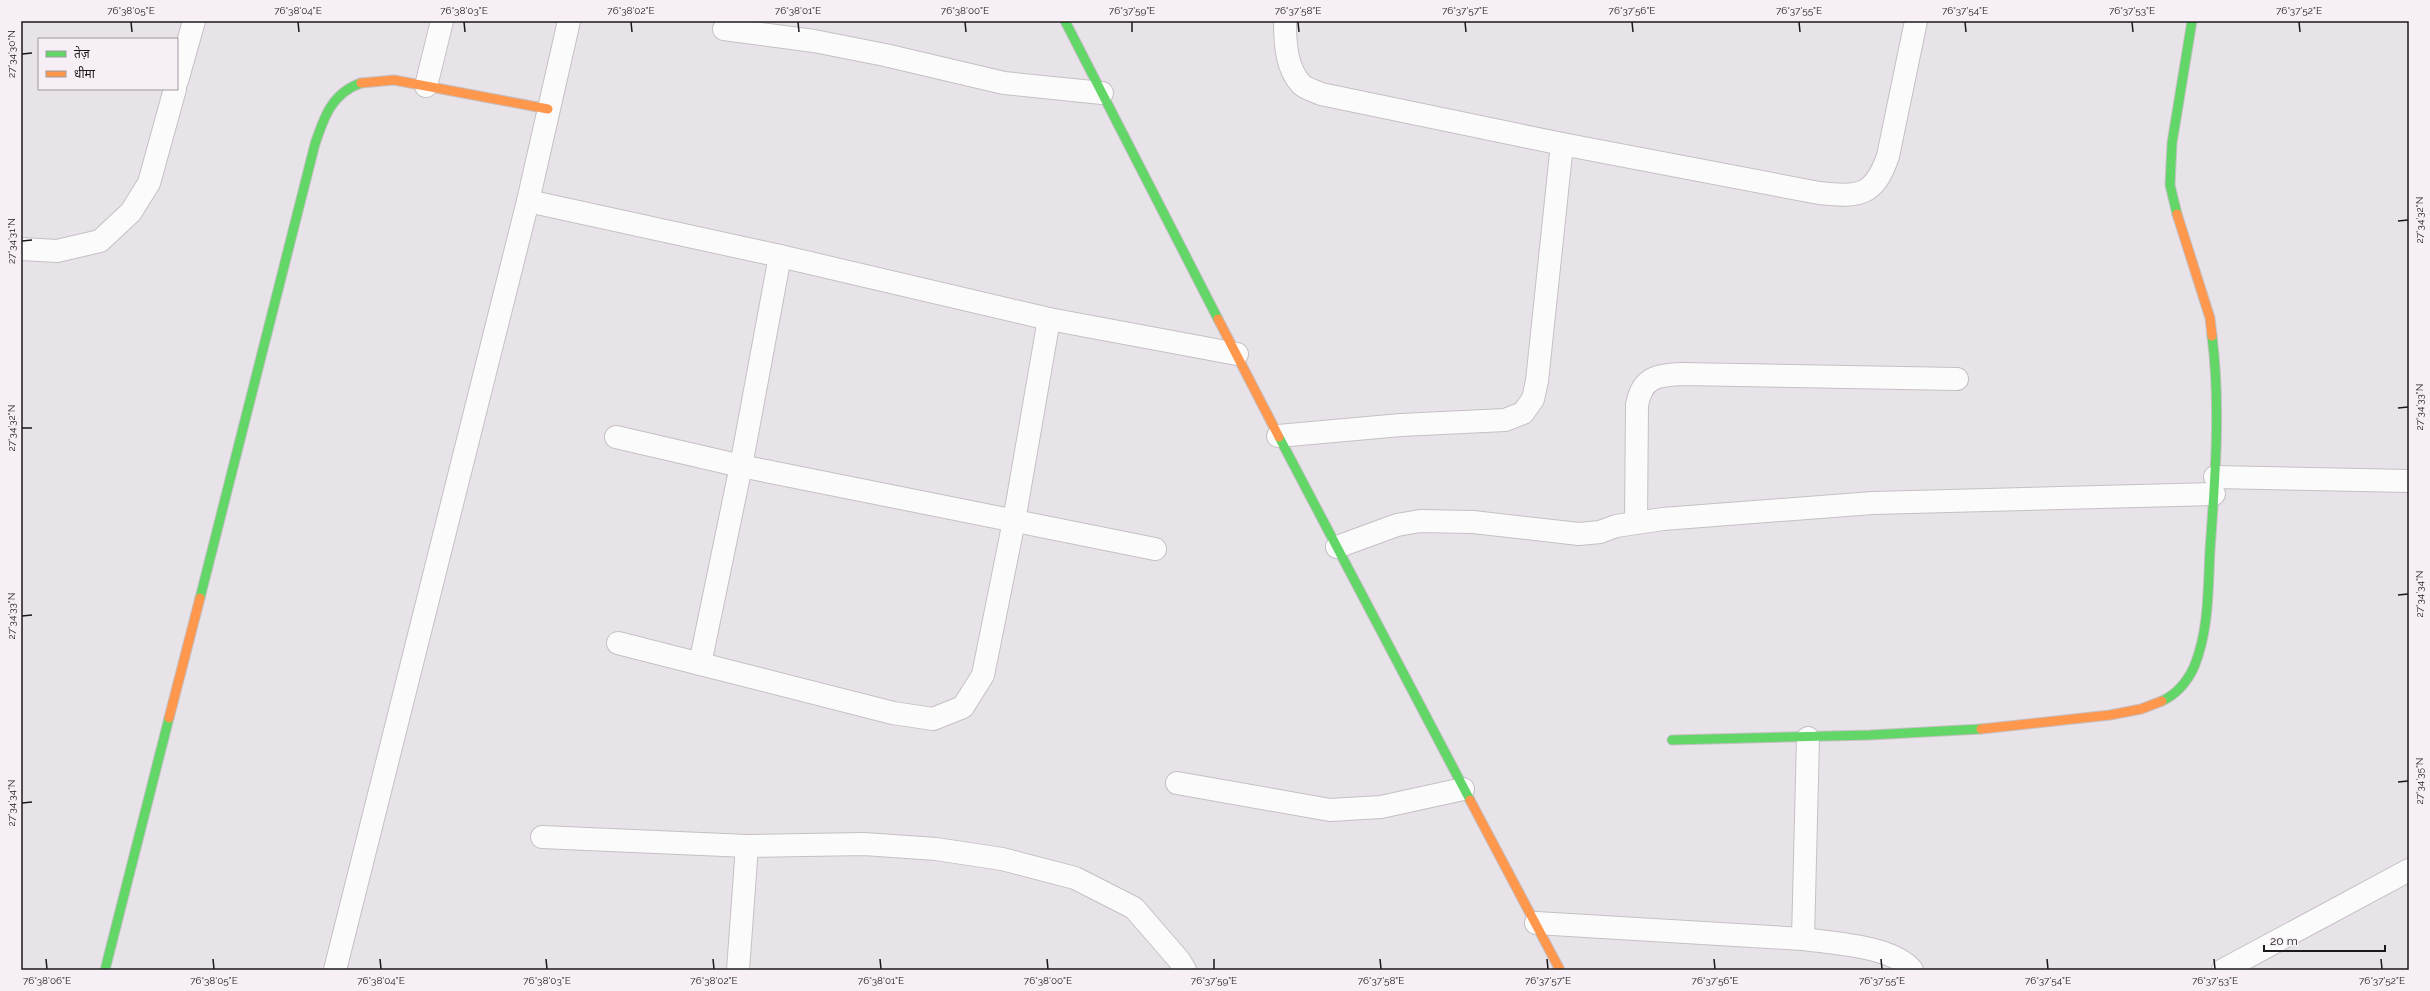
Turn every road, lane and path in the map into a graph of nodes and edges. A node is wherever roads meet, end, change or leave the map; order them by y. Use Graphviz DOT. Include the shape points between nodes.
graph roads {
  1 [pos="194,21"];
  2 [pos="442,21"];
  3 [pos="569,21"];
  4 [pos="1064,21"];
  5 [pos="1285,21"];
  6 [pos="1916,21"];
  7 [pos="2192,21"];
  8 [pos="724,29"];
  9 [pos="178,77"];
  10 [pos="426,86"];
  11 [pos="175,90"];
  12 [pos="1102,93"];
  13 [pos="548,108"];
  14 [pos="1562,144"];
  15 [pos="528,201"];
  16 [pos="21,249"];
  17 [pos="780,256"];
  18 [pos="1049,319"];
  19 [pos="1237,354"];
  20 [pos="1957,379"];
  21 [pos="1278,436"];
  22 [pos="616,438"];
  23 [pos="741,466"];
  24 [pos="2409,481"];
  25 [pos="2215,486"];
  26 [pos="1014,521"];
  27 [pos="1636,523"];
  28 [pos="1337,547"];
  29 [pos="1155,549"];
  30 [pos="618,643"];
  31 [pos="700,664"];
  32 [pos="1808,738"];
  33 [pos="1672,740"];
  34 [pos="1178,783"];
  35 [pos="1463,789"];
  36 [pos="542,837"];
  37 [pos="747,846"];
  38 [pos="2409,870"];
  39 [pos="1536,923"];
  40 [pos="1803,939"];
  41 [pos="105,970"];
  42 [pos="336,970"];
  43 [pos="738,970"];
  44 [pos="1185,970"];
  45 [pos="1560,970"];
  46 [pos="1912,970"];
  47 [pos="2223,970"];
  1 -- 9 [label="street"];
  2 -- 10 [label="street"];
  3 -- 13 [label="street"];
  4 -- 12 [label="street"];
  5 -- 14 [label="street" via="1287,55 1291,70 1302,85 1321,94"];
  6 -- 14 [label="street" via="1888,156 1882,176 1866,192 1843,195 1819,193"];
  7 -- 25 [label="street" via="2172,143 2170,185 2180,229 2210,318 2216,366"];
  8 -- 12 [label="street" via="814,42 1004,84"];
  10 -- 13 [label="street"];
  10 -- 41 [label="street" via="379,79 352,84 336,97 325,114 313,152"];
  11 -- 16 [label="street" via="149,183 132,212 100,241 57,251"];
  12 -- 19 [label="street"];
  13 -- 15 [label="street"];
  14 -- 21 [label="street" via="1537,381 1533,399 1523,413 1505,420 1401,425"];
  15 -- 17 [label="street"];
  15 -- 42 [label="street"];
  17 -- 18 [label="street"];
  17 -- 23 [label="street"];
  18 -- 19 [label="street"];
  18 -- 26 [label="street"];
  19 -- 21 [label="street"];
  20 -- 27 [label="street" via="1662,375 1647,382 1639,392"];
  21 -- 28 [label="street"];
  22 -- 23 [label="street"];
  23 -- 26 [label="street"];
  23 -- 31 [label="street"];
  24 -- 25 [label="street"];
  25 -- 27 [label="street" via="1873,503"];
  25 -- 32 [label="street" via="2206,616 2201,646 2191,672 2178,692 2148,708 2115,714 1959,730"];
  26 -- 29 [label="street"];
  26 -- 31 [label="street" via="983,675 963,707 933,719 893,713"];
  27 -- 28 [label="street" via="1600,532 1579,534 1473,522 1420,521 1398,525"];
  28 -- 35 [label="street"];
  30 -- 31 [label="street"];
  32 -- 33 [label="street"];
  32 -- 40 [label="street"];
  34 -- 35 [label="street" via="1330,810 1381,807"];
  35 -- 39 [label="street"];
  36 -- 37 [label="street"];
  37 -- 43 [label="street"];
  37 -- 44 [label="street" via="864,844 936,849 1002,859 1075,878 1134,908"];
  38 -- 47 [label="street"];
  39 -- 40 [label="street"];
  39 -- 45 [label="street"];
  40 -- 46 [label="street" via="1883,952"];
}
